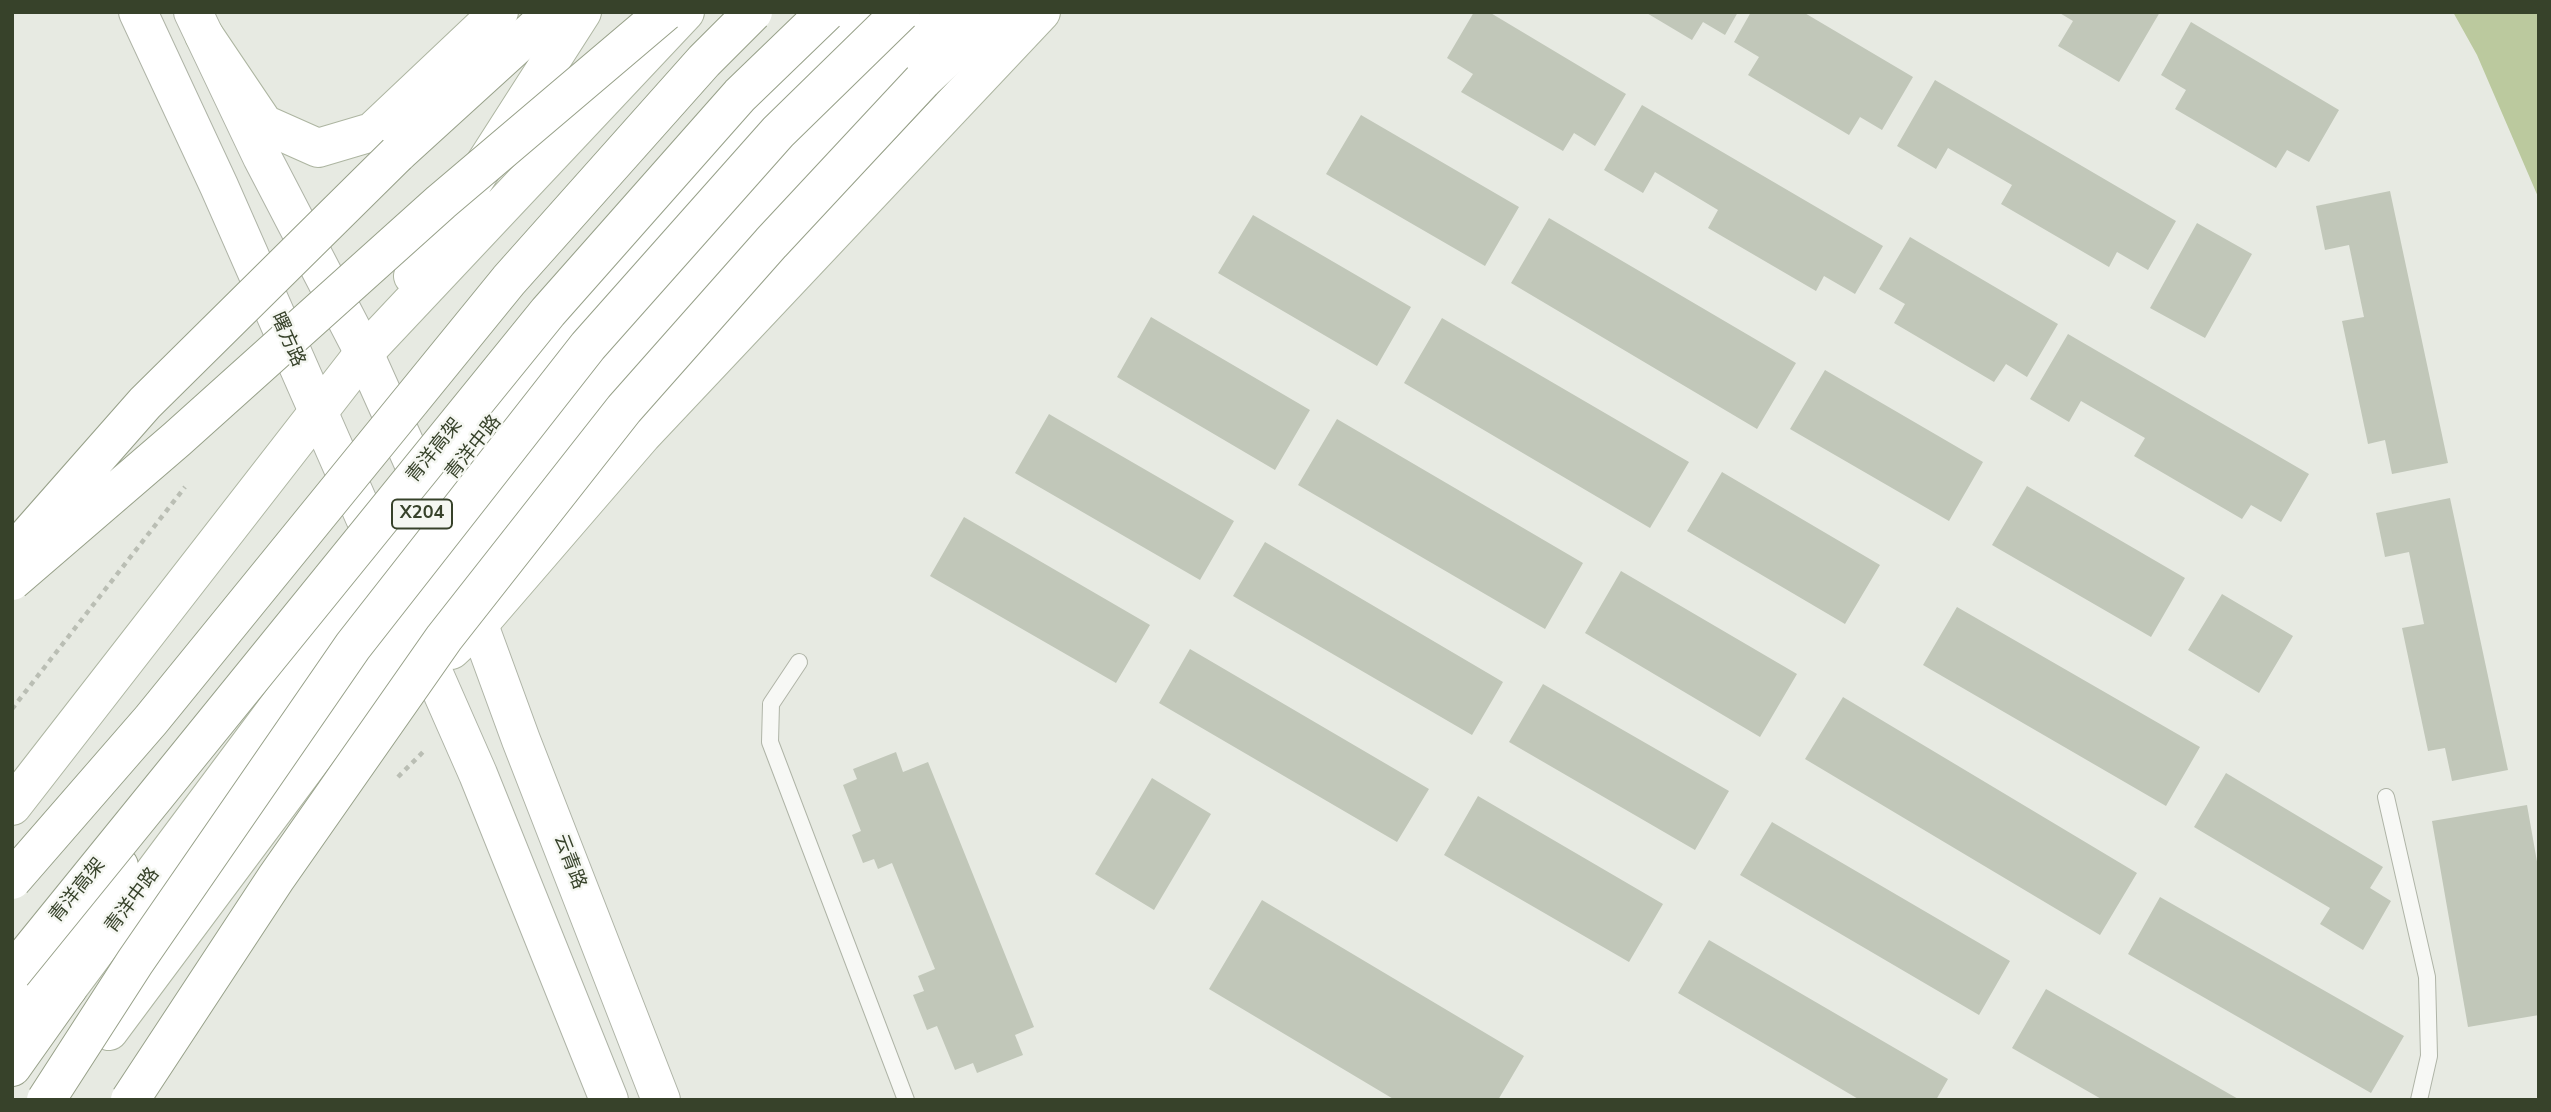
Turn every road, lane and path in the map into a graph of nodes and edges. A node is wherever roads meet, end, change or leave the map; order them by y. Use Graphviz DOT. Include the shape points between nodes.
graph roads {
  1 [pos="138,12"];
  2 [pos="499,12"];
  3 [pos="553,12"];
  4 [pos="582,12"];
  5 [pos="665,12"];
  6 [pos="685,12"];
  7 [pos="752,12"];
  8 [pos="825,12"];
  9 [pos="868,12"];
  10 [pos="901,12"];
  11 [pos="949,12"];
  12 [pos="995,12"];
  13 [pos="1041,12"];
  14 [pos="198,23"];
  15 [pos="363,353"];
  16 [pos="318,412"];
  17 [pos="191,480"];
  18 [pos="431,502"];
  19 [pos="12,554"];
  20 [pos="385,563"];
  21 [pos="457,564"];
  22 [pos="12,581"];
  23 [pos="412,624"];
  24 [pos="479,624"];
  25 [pos="799,662"];
  26 [pos="432,669"];
  27 [pos="236,697"];
  28 [pos="12,709"];
  29 [pos="2386,797"];
  30 [pos="12,806"];
  31 [pos="203,806"];
  32 [pos="251,841"];
  33 [pos="12,880"];
  34 [pos="12,973"];
  35 [pos="68,988"];
  36 [pos="12,1019"];
  37 [pos="12,1047"];
  38 [pos="85,1063"];
  39 [pos="12,1068"];
  40 [pos="46,1100"];
  41 [pos="58,1100"];
  42 [pos="130,1100"];
  43 [pos="609,1100"];
  44 [pos="661,1100"];
  45 [pos="906,1100"];
  46 [pos="2419,1100"];
  1 -- 16 [label="main road, 曙方路"];
  2 -- 14 [label="main road" via="372,132 318,148 264,124"];
  3 -- 19 [label="main road, bridge" via="397,154 145,403"];
  4 -- 15 [label="main road"];
  5 -- 22 [label="main road, bridge" via="441,202"];
  6 -- 15 [label="main road"];
  7 -- 33 [label="main road, bridge" via="509,279 151,720"];
  8 -- 27 [label="main road, 青洋高架, bridge" via="740,95 548,312"];
  9 -- 18 [label="main road, 青洋中路 / X204" via="658,220"];
  10 -- 40 [label="main road, bridge" via="778,132 588,346 428,549 353,646 135,962"];
  11 -- 21 [label="main road" via="787,170 589,396"];
  12 -- 42 [label="main road, bridge" via="922,81 624,409 444,638 276,878"];
  13 -- 24 [label="main road" via="642,435"];
  14 -- 15 [label="main road"];
  15 -- 16 [label="main road"];
  15 -- 18 [label="main road"];
  16 -- 20 [label="main road, 曙方路"];
  16 -- 30 [label="main road"];
  17 -- 28 [label="path"];
  18 -- 20 [label="main road, 青洋中路 / X204"];
  18 -- 21 [label="main road"];
  20 -- 23 [label="main road, 曙方路"];
  20 -- 31 [label="main road, 青洋中路 / X204"];
  21 -- 23 [label="main road"];
  21 -- 24 [label="main road"];
  23 -- 26 [label="main road, 曙方路"];
  23 -- 32 [label="main road"];
  24 -- 26 [label="main road"];
  24 -- 44 [label="main road, 云青路"];
  25 -- 45 [label="lane" via="771,704 770,742"];
  26 -- 32 [label="main road"];
  26 -- 43 [label="main road"];
  27 -- 34 [label="main road, 青洋高架, bridge"];
  27 -- 36 [label="main road, bridge"];
  29 -- 46 [label="lane" via="2427,977 2429,1056"];
  31 -- 35 [label="main road, 青洋中路 / X204"];
  31 -- 38 [label="main road"];
  32 -- 38 [label="main road"];
  35 -- 37 [label="main road, 青洋中路 / X204"];
  35 -- 39 [label="main road"];
  38 -- 41 [label="main road"];
}
